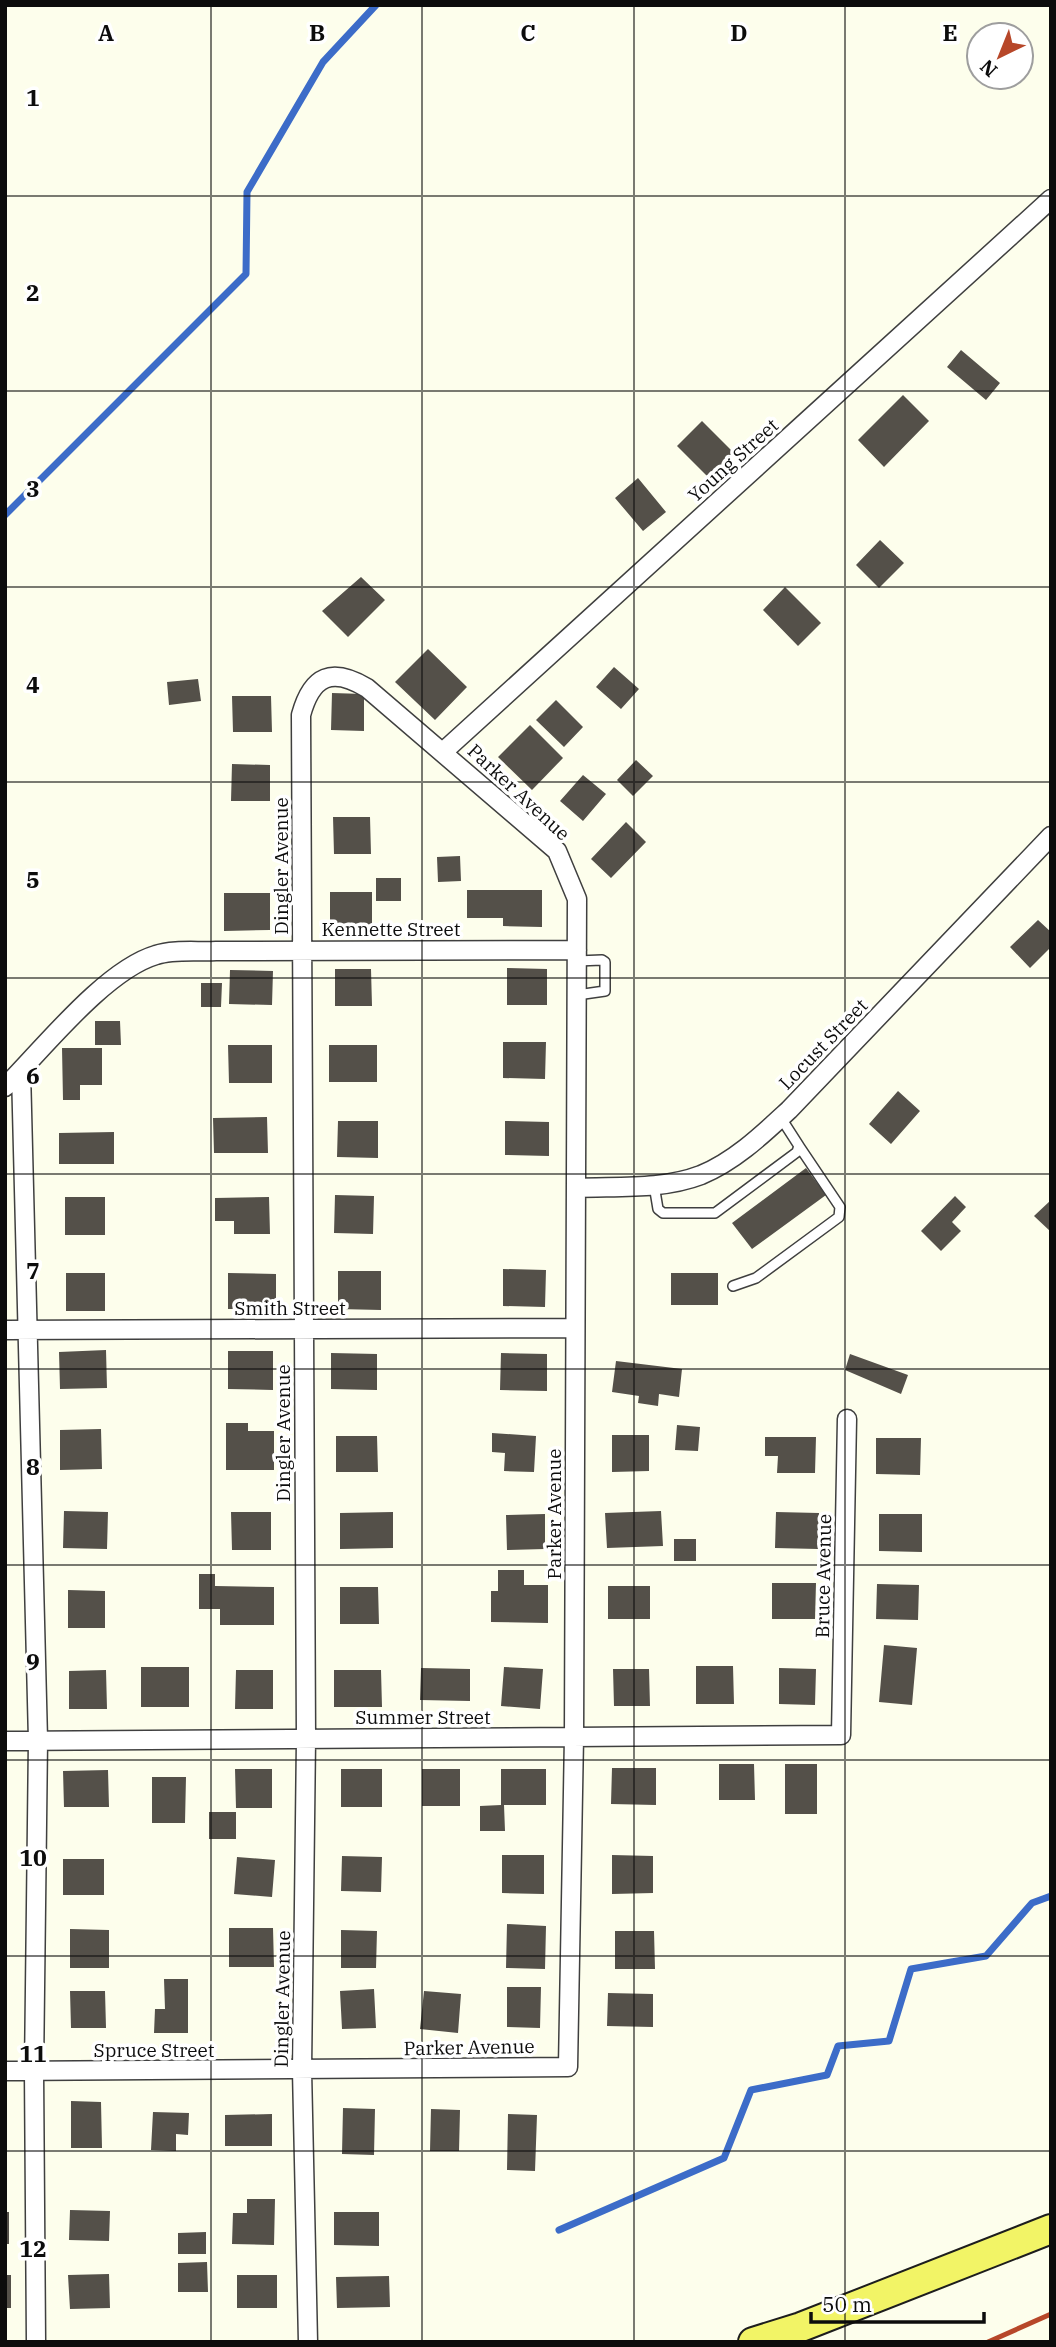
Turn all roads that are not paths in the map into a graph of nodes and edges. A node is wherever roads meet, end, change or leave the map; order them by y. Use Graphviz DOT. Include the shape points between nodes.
graph roads {
  1 [pos="1051,199"];
  2 [pos="444,751"];
  3 [pos="1051,836"];
  4 [pos="302,951"];
  5 [pos="577,956"];
  6 [pos="577,995"];
  7 [pos="21,1071"];
  8 [pos="5,1087"];
  9 [pos="781,1118"];
  10 [pos="799,1146"];
  11 [pos="654,1185"];
  12 [pos="576,1188"];
  13 [pos="733,1286"];
  14 [pos="575,1328"];
  15 [pos="304,1329"];
  16 [pos="29,1330"];
  17 [pos="5,1331"];
  18 [pos="847,1419"];
  19 [pos="841,1735"];
  20 [pos="574,1737"];
  21 [pos="306,1739"];
  22 [pos="5,1741"];
  23 [pos="38,1741"];
  24 [pos="302,2070"];
  25 [pos="5,2071"];
  26 [pos="34,2071"];
  27 [pos="1051,2229"];
  28 [pos="36,2342"];
  29 [pos="308,2342"];
  30 [pos="753,2342"];
  1 -- 2 [label="street, Young Street"];
  2 -- 4 [label="street, Dingler Avenue" via="348,676 325,678 307,692 301,715"];
  2 -- 5 [label="street, Parker Avenue" via="557,851 577,899"];
  3 -- 9 [label="street, Locust Street"];
  4 -- 5 [label="street, Kennette Street"];
  4 -- 7 [label="street, Kennette Street" via="156,954 113,979"];
  4 -- 15 [label="street, Dingler Avenue"];
  5 -- 6 [label="street, Parker Avenue"];
  5 -- 6 [label="lane" via="605,962 605,991"];
  6 -- 12 [label="street, Parker Avenue"];
  7 -- 8 [label="street, Kennette Street"];
  7 -- 16 [label="street"];
  9 -- 10 [label="lane"];
  9 -- 11 [label="street, Locust Street" via="747,1148 702,1174"];
  10 -- 11 [label="lane" via="715,1213 663,1213 658,1209"];
  10 -- 13 [label="lane" via="840,1207 839,1217 756,1278"];
  11 -- 12 [label="street, Locust Street"];
  12 -- 14 [label="street, Parker Avenue"];
  14 -- 15 [label="street, Smith Street"];
  14 -- 20 [label="street, Parker Avenue"];
  15 -- 16 [label="street, Smith Street"];
  15 -- 21 [label="street, Dingler Avenue"];
  16 -- 17 [label="street, Smith Street"];
  16 -- 23 [label="street"];
  18 -- 19 [label="street, Bruce Avenue"];
  19 -- 20 [label="street, Summer Street"];
  20 -- 21 [label="street, Summer Street"];
  20 -- 24 [label="street, Parker Avenue" via="568,2067"];
  21 -- 23 [label="street, Summer Street"];
  21 -- 24 [label="street, Dingler Avenue"];
  22 -- 23 [label="street, Summer Street"];
  23 -- 26 [label="street"];
  24 -- 26 [label="street, Spruce Street"];
  24 -- 29 [label="street, Dingler Avenue"];
  25 -- 26 [label="street, Spruce Street"];
  26 -- 28 [label="street"];
  27 -- 30 [label="main road"];
}
